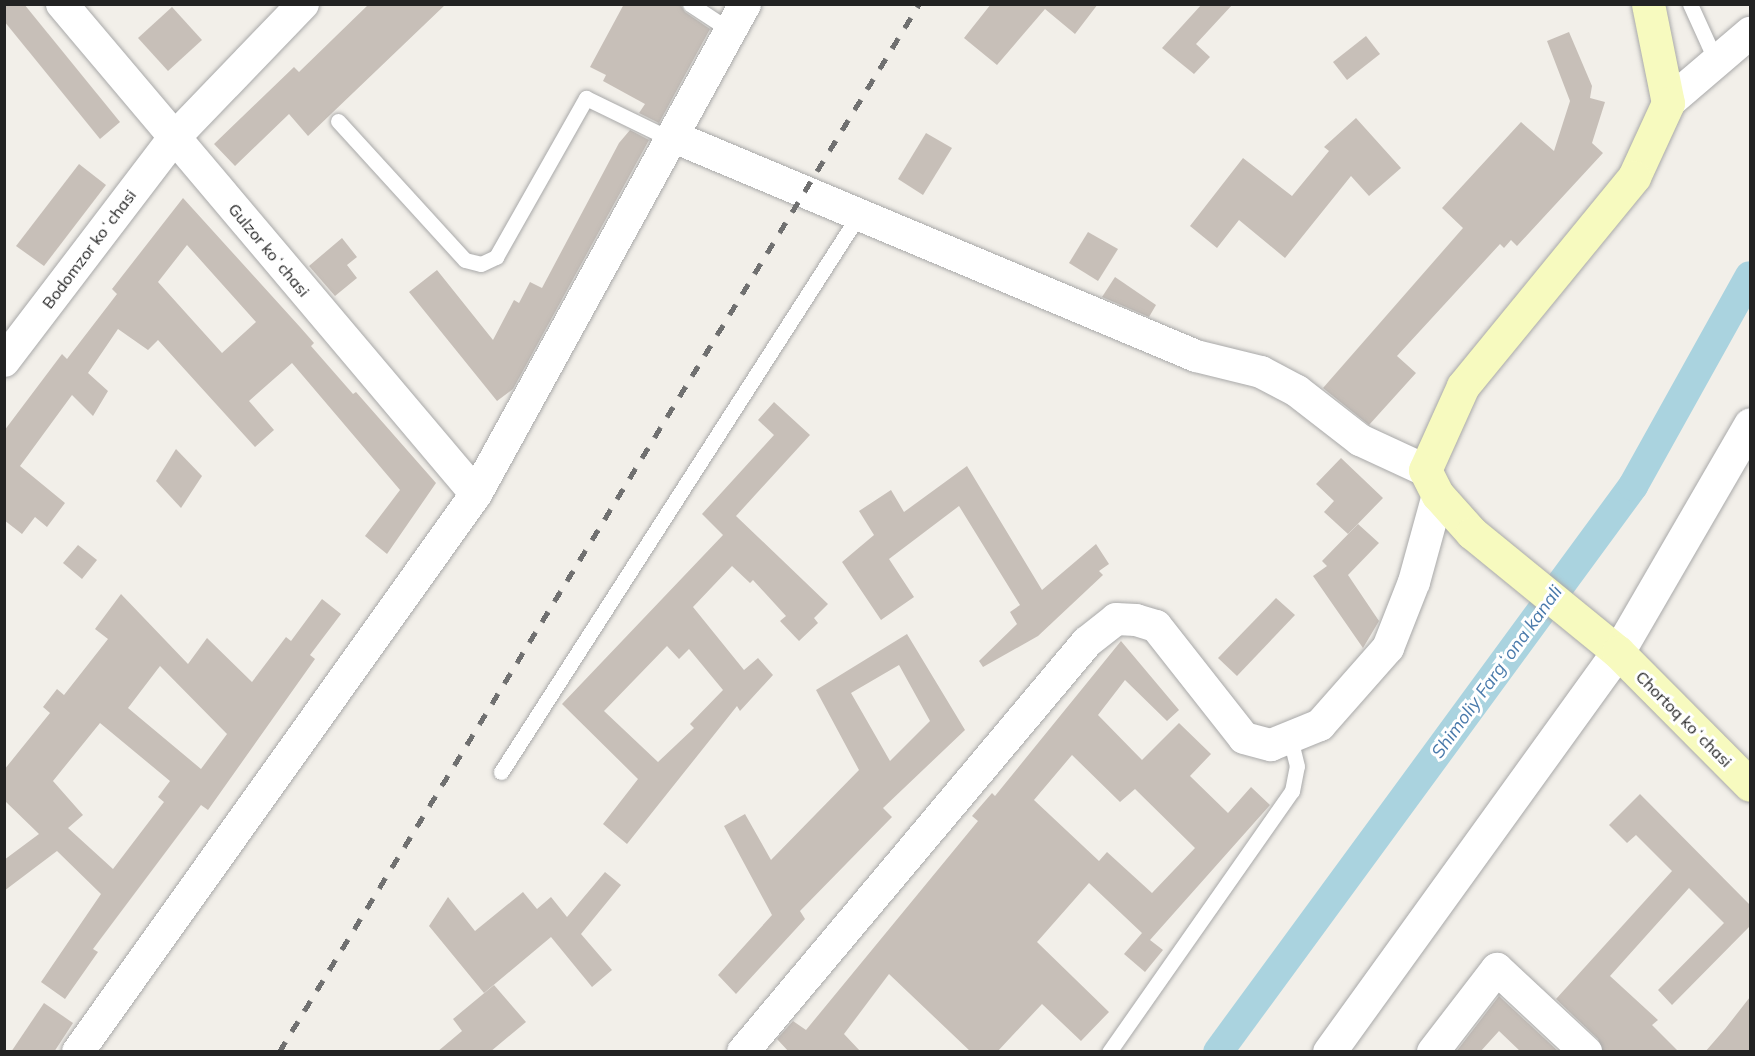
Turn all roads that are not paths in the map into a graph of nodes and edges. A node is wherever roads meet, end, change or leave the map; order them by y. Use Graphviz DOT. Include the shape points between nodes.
graph roads {
  1 [pos="62,4"];
  2 [pos="303,4"];
  3 [pos="690,4"];
  4 [pos="1648,4"];
  5 [pos="1690,4"];
  6 [pos="738,18"];
  7 [pos="1750,33"];
  8 [pos="1715,59"];
  9 [pos="1668,103"];
  10 [pos="338,121"];
  11 [pos="174,138"];
  12 [pos="673,139"];
  13 [pos="860,213"];
  14 [pos="4,361"];
  15 [pos="1750,424"];
  16 [pos="1431,482"];
  17 [pos="476,495"];
  18 [pos="1618,652"];
  19 [pos="1290,738"];
  20 [pos="501,772"];
  21 [pos="1750,785"];
  22 [pos="78,1052"];
  23 [pos="743,1052"];
  24 [pos="1109,1052"];
  25 [pos="1329,1052"];
  26 [pos="1433,1052"];
  27 [pos="1586,1052"];
  1 -- 11 [label="street, Gulzor koʻchasi"];
  2 -- 11 [label="street, Bodomzor koʻchasi"];
  3 -- 6 [label="lane"];
  4 -- 9 [label="main road"];
  5 -- 8 [label="lane"];
  6 -- 12 [label="street"];
  7 -- 8 [label="street"];
  8 -- 9 [label="street"];
  9 -- 16 [label="main road" via="1634,177 1463,386"];
  10 -- 12 [label="lane" via="465,260 481,264 496,257 586,98"];
  11 -- 14 [label="street, Bodomzor koʻchasi"];
  11 -- 17 [label="street, Gulzor koʻchasi"];
  12 -- 13 [label="street"];
  12 -- 17 [label="street"];
  13 -- 16 [label="street" via="1196,356 1261,372 1297,391 1360,440"];
  13 -- 20 [label="lane"];
  15 -- 18 [label="street"];
  16 -- 18 [label="main road, Chortoq koʻchasi" via="1472,533"];
  16 -- 19 [label="street" via="1414,582 1388,648 1320,725"];
  17 -- 22 [label="street"];
  18 -- 21 [label="main road, Chortoq koʻchasi"];
  18 -- 25 [label="street"];
  19 -- 23 [label="street" via="1271,745 1244,738 1156,626 1116,619 1087,642"];
  19 -- 24 [label="lane" via="1297,766 1292,791"];
  26 -- 27 [label="street" via="1497,969"];
}
